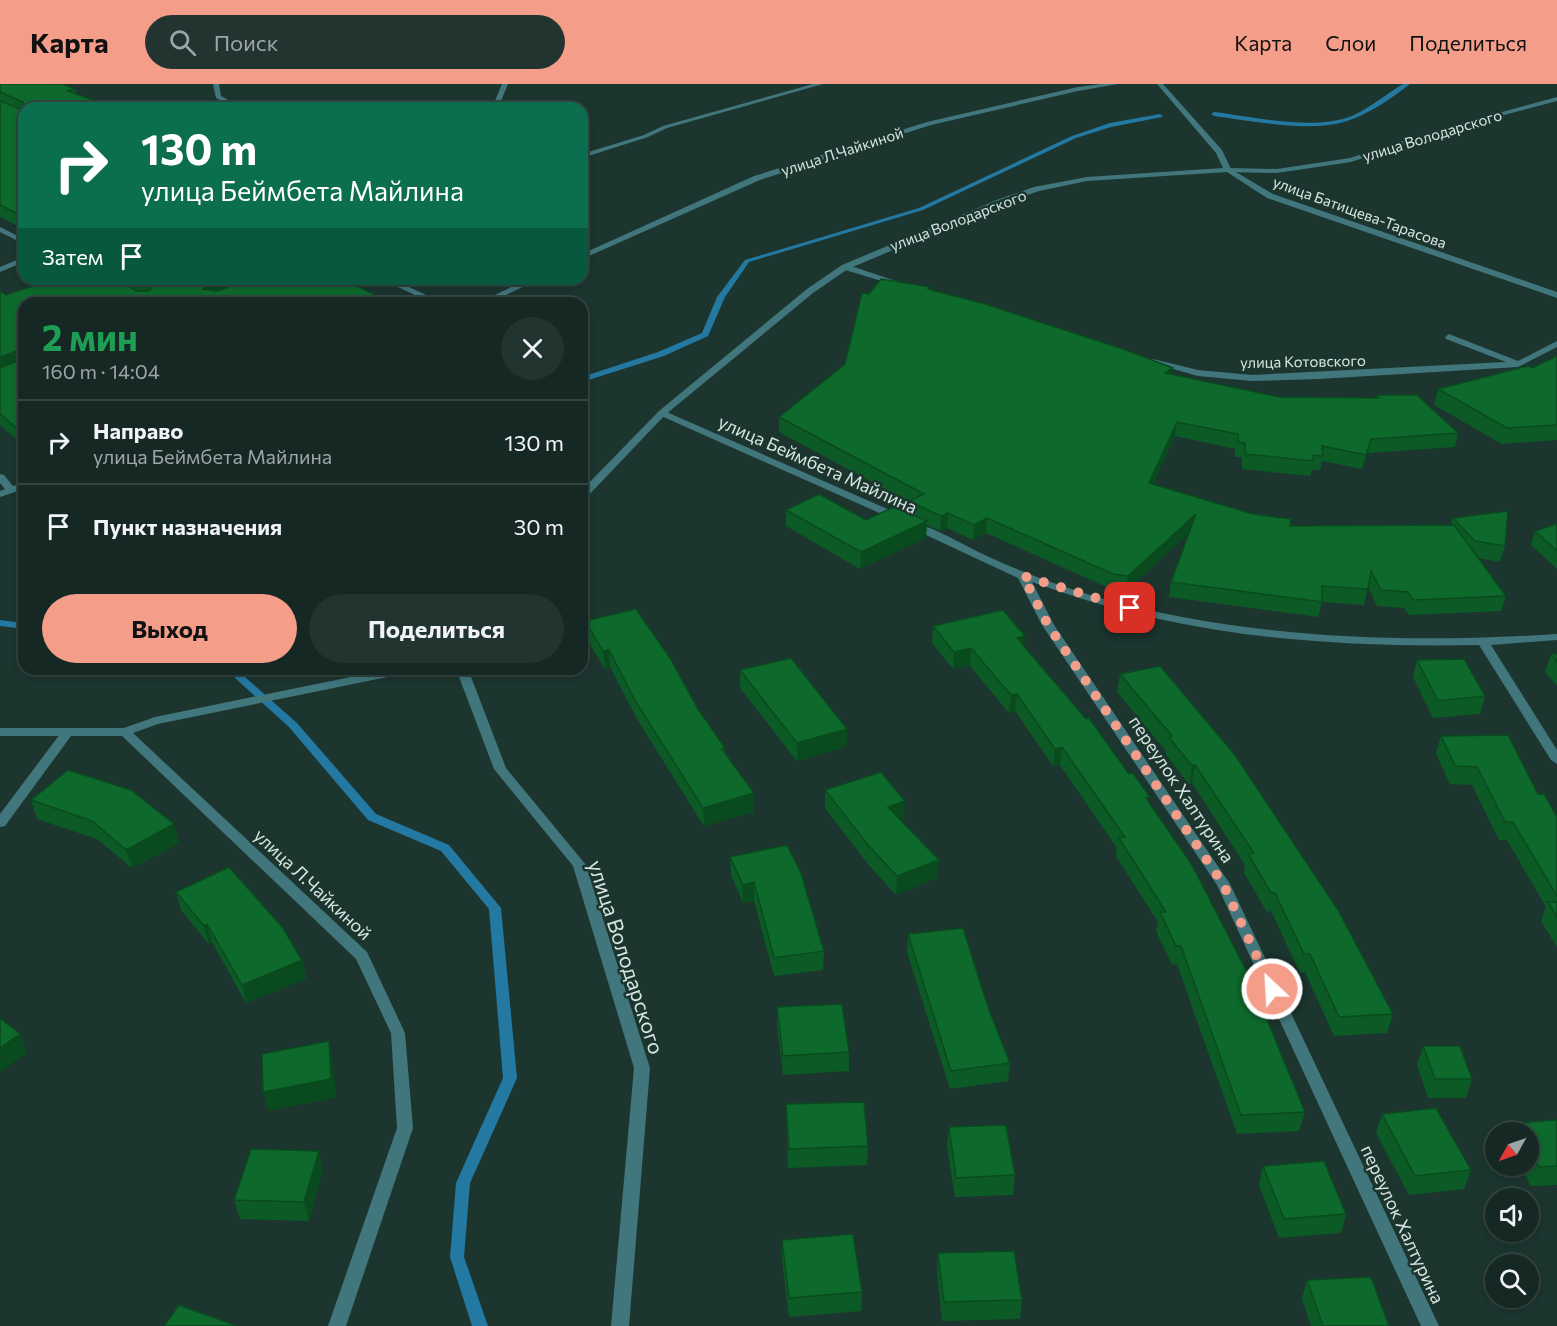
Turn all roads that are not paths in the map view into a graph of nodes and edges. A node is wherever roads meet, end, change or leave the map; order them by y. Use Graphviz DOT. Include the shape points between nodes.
graph roads {
  1 [pos="216,84"];
  2 [pos="505,84"];
  3 [pos="820,84"];
  4 [pos="1115,84"];
  5 [pos="1160,84"];
  6 [pos="1557,99"];
  7 [pos="228,102"];
  8 [pos="498,102"];
  9 [pos="588,154"];
  10 [pos="1228,170"];
  11 [pos="0,229"];
  12 [pos="18,239"];
  13 [pos="588,254"];
  14 [pos="18,262"];
  15 [pos="845,267"];
  16 [pos="0,270"];
  17 [pos="398,285"];
  18 [pos="522,285"];
  19 [pos="912,288"];
  20 [pos="1557,295"];
  21 [pos="426,297"];
  22 [pos="495,297"];
  23 [pos="1449,337"];
  24 [pos="1557,344"];
  25 [pos="1147,360"];
  26 [pos="1518,364"];
  27 [pos="662,413"];
  28 [pos="0,477"];
  29 [pos="18,488"];
  30 [pos="588,490"];
  31 [pos="12,491"];
  32 [pos="0,494"];
  33 [pos="1023,576"];
  34 [pos="1557,638"];
  35 [pos="1484,643"];
  36 [pos="378,675"];
  37 [pos="464,675"];
  38 [pos="0,732"];
  39 [pos="125,732"];
  40 [pos="67,733"];
  41 [pos="1557,760"];
  42 [pos="0,823"];
  43 [pos="337,1326"];
  44 [pos="620,1326"];
  45 [pos="1430,1326"];
  1 -- 7 [label="street" via="218,97"];
  2 -- 8 [label="street"];
  3 -- 9 [label="street" via="665,127"];
  4 -- 13 [label="street, улица Л.Чайкиной" via="929,123 757,178"];
  5 -- 10 [label="street, улица Батищева-Тарасова" via="1219,152"];
  6 -- 10 [label="street, улица Володарского" via="1351,160 1278,171"];
  10 -- 15 [label="street, улица Володарского" via="1087,179 1037,189"];
  10 -- 20 [label="street, улица Батищева-Тарасова" via="1270,196"];
  11 -- 12 [label="street"];
  14 -- 16 [label="street"];
  15 -- 19 [label="street"];
  15 -- 27 [label="street, улица Володарского" via="810,291"];
  17 -- 21 [label="street"];
  18 -- 22 [label="street"];
  23 -- 26 [label="street"];
  24 -- 26 [label="street, улица Котовского"];
  25 -- 26 [label="street, улица Котовского" via="1198,373 1252,378"];
  27 -- 30 [label="street, улица Володарского"];
  27 -- 33 [label="street, улица Беймбета Майлина"];
  28 -- 31 [label="street"];
  29 -- 31 [label="street"];
  31 -- 32 [label="street"];
  33 -- 35 [label="street, улица Беймбета Майлина" via="1111,604 1228,629 1361,644"];
  33 -- 45 [label="street, переулок Халтурина" via="1048,625 1223,884"];
  34 -- 35 [label="street, улица Беймбета Майлина"];
  35 -- 41 [label="street"];
  36 -- 39 [label="street" via="155,721"];
  37 -- 44 [label="street, улица Володарского" via="500,769 579,865 642,1068"];
  38 -- 40 [label="street"];
  39 -- 40 [label="street"];
  39 -- 43 [label="street, улица Л.Чайкиной" via="362,956 399,1033 405,1128"];
  40 -- 42 [label="street"];
}
